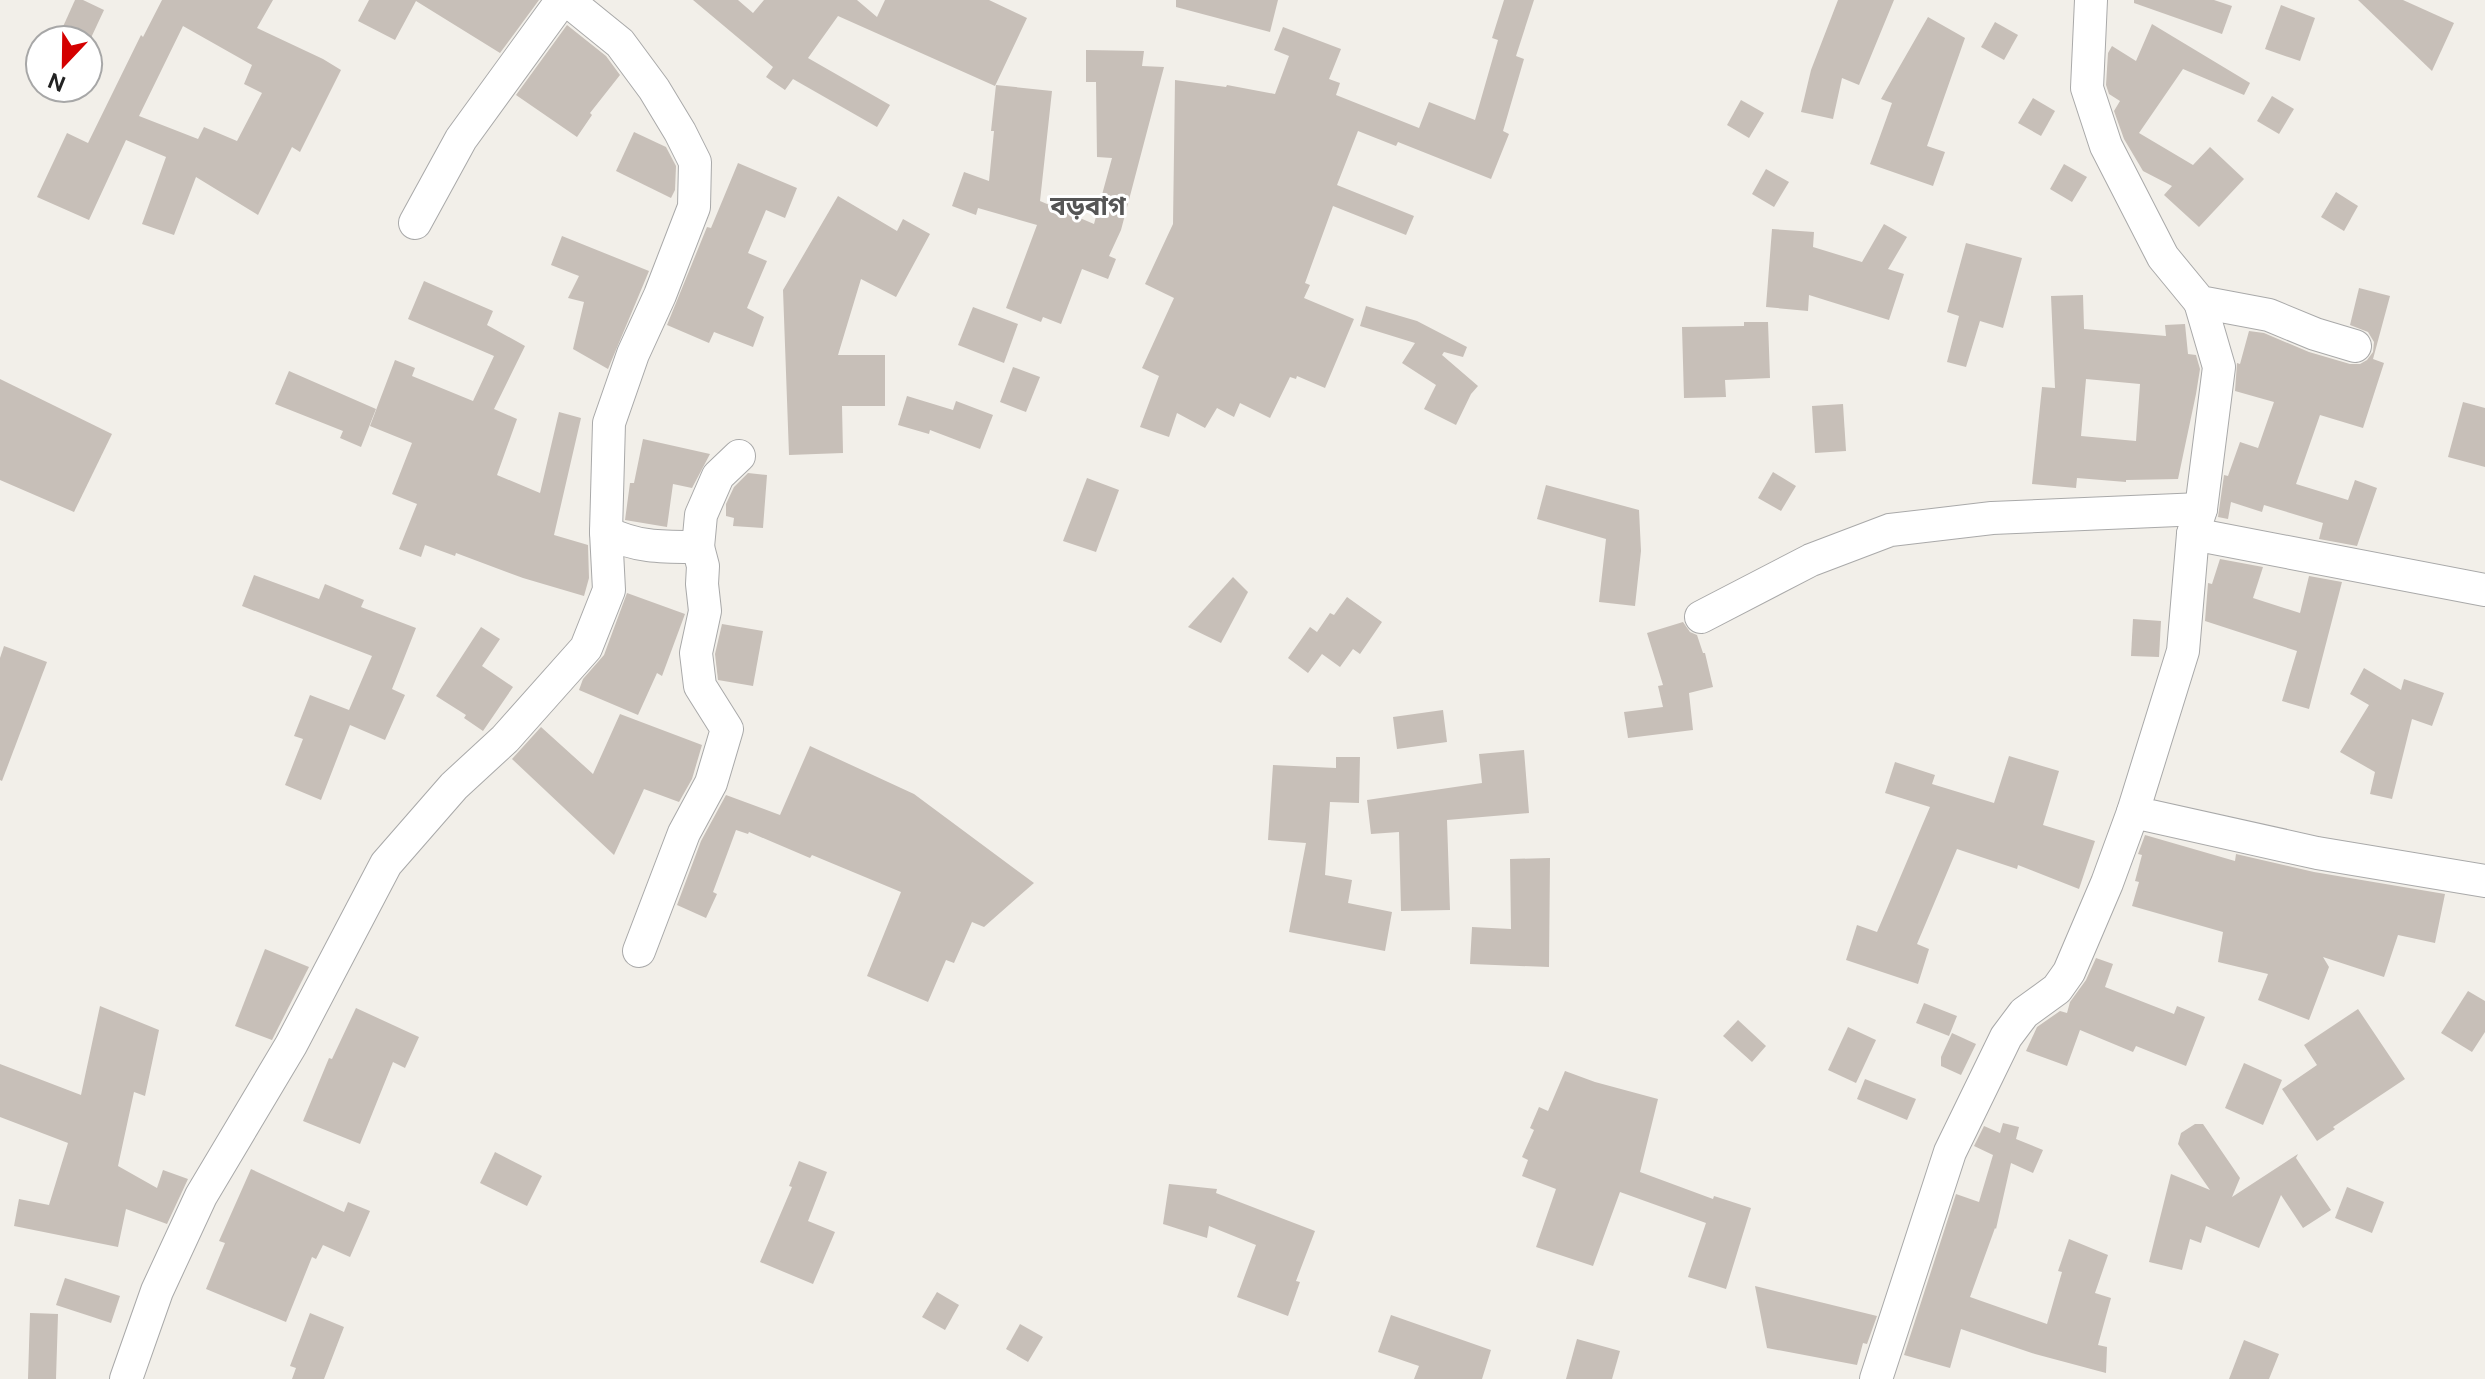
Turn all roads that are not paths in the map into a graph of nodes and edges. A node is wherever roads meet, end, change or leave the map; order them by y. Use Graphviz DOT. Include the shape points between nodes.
graph roads {
  1 [pos="565,0"];
  2 [pos="2091,0"];
  3 [pos="415,223"];
  4 [pos="2200,302"];
  5 [pos="2355,346"];
  6 [pos="739,456"];
  7 [pos="2197,522"];
  8 [pos="606,532"];
  9 [pos="698,547"];
  10 [pos="2485,590"];
  11 [pos="1701,617"];
  12 [pos="2133,812"];
  13 [pos="2485,881"];
  14 [pos="639,951"];
  15 [pos="126,1379"];
  16 [pos="1876,1379"];
  1 -- 3 [label="street" via="461,139"];
  1 -- 8 [label="street" via="620,43 654,89 695,162 694,207 609,423"];
  2 -- 4 [label="street" via="2087,88 2106,146 2163,257"];
  4 -- 5 [label="street" via="2269,315"];
  4 -- 7 [label="street" via="2219,367"];
  6 -- 9 [label="street" via="718,476 701,515"];
  7 -- 10 [label="street"];
  7 -- 11 [label="street" via="1992,518 1890,530 1811,560"];
  7 -- 12 [label="street" via="2183,651"];
  8 -- 9 [label="street" via="626,542"];
  8 -- 15 [label="street" via="609,590 586,648 386,864 291,1045 201,1196 157,1291"];
  9 -- 14 [label="street" via="705,611 696,653 700,686 727,729 711,783 684,833"];
  12 -- 13 [label="street" via="2317,853"];
  12 -- 16 [label="street" via="2069,972 2006,1037 1950,1152"];
}
